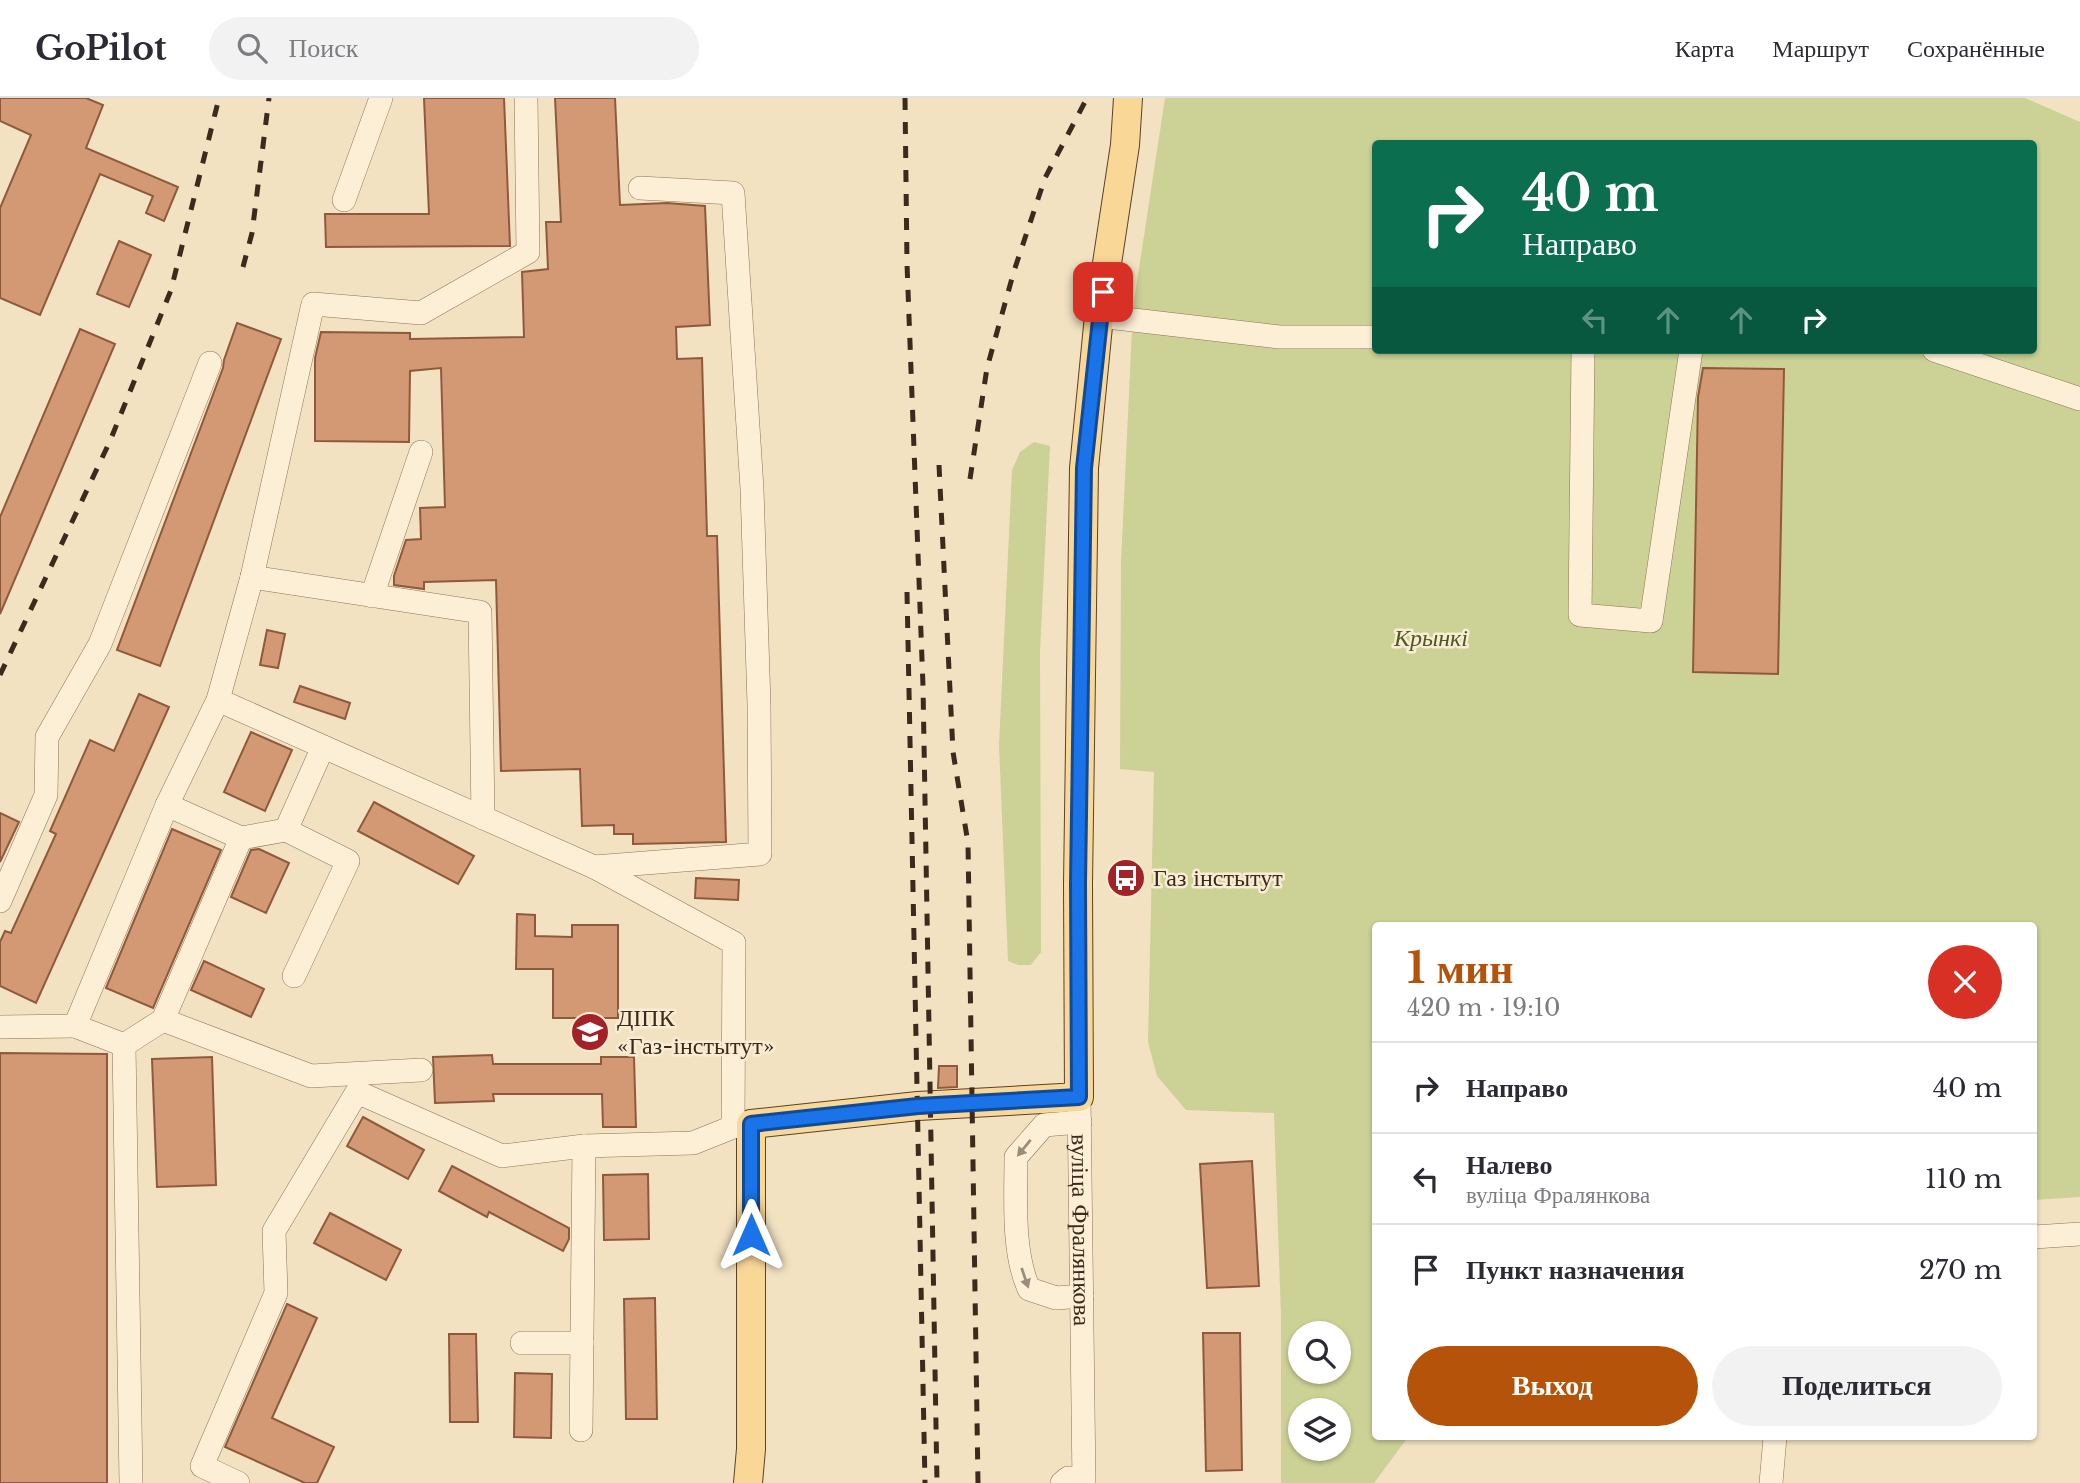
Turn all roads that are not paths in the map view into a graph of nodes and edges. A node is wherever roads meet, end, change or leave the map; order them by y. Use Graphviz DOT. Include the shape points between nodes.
graph roads {
  1 [pos="380,98"];
  2 [pos="526,98"];
  3 [pos="1128,98"];
  4 [pos="640,188"];
  5 [pos="344,200"];
  6 [pos="1099,316"];
  7 [pos="1372,337"];
  8 [pos="1583,354"];
  9 [pos="1690,354"];
  10 [pos="1946,354"];
  11 [pos="209,363"];
  12 [pos="2080,399"];
  13 [pos="421,452"];
  14 [pos="251,577"];
  15 [pos="372,596"];
  16 [pos="218,700"];
  17 [pos="323,747"];
  18 [pos="167,805"];
  19 [pos="483,818"];
  20 [pos="286,830"];
  21 [pos="241,838"];
  22 [pos="594,867"];
  23 [pos="0,901"];
  24 [pos="294,976"];
  25 [pos="163,1020"];
  26 [pos="75,1026"];
  27 [pos="0,1027"];
  28 [pos="124,1045"];
  29 [pos="421,1070"];
  30 [pos="1080,1109"];
  31 [pos="742,1126"];
  32 [pos="584,1146"];
  33 [pos="2080,1234"];
  34 [pos="2037,1237"];
  35 [pos="1082,1296"];
  36 [pos="522,1343"];
  37 [pos="582,1343"];
  38 [pos="582,1430"];
  39 [pos="1775,1440"];
  40 [pos="1076,1481"];
  41 [pos="131,1483"];
  42 [pos="238,1483"];
  43 [pos="748,1483"];
  44 [pos="1771,1483"];
  1 -- 5 [label="street"];
  2 -- 14 [label="street" via="528,252 421,313 313,304"];
  3 -- 6 [label="main road, вуліца Фралянкова"];
  4 -- 22 [label="street" via="733,193 752,489 760,854"];
  6 -- 7 [label="street" via="1279,337"];
  6 -- 30 [label="main road, вуліца Фралянкова" via="1084,468"];
  8 -- 9 [label="street" via="1580,615 1651,621"];
  10 -- 12 [label="street"];
  11 -- 23 [label="street" via="100,644 47,737 46,795"];
  13 -- 15 [label="street"];
  14 -- 15 [label="street"];
  14 -- 16 [label="street"];
  15 -- 19 [label="street" via="480,612"];
  16 -- 17 [label="street"];
  16 -- 18 [label="street"];
  17 -- 19 [label="street"];
  17 -- 20 [label="street"];
  18 -- 21 [label="street"];
  18 -- 26 [label="street"];
  19 -- 22 [label="street"];
  20 -- 21 [label="street"];
  20 -- 24 [label="street" via="348,861"];
  21 -- 25 [label="street"];
  22 -- 31 [label="street" via="734,943"];
  25 -- 28 [label="street"];
  25 -- 29 [label="street" via="311,1076"];
  26 -- 27 [label="street"];
  26 -- 28 [label="street"];
  28 -- 41 [label="street"];
  30 -- 31 [label="main road" via="918,1106"];
  30 -- 35 [label="street, вуліца Фралянкова"];
  30 -- 35 [label="street, one-way" via="1044,1125 1016,1157 1016,1213 1022,1273 1029,1289 1056,1297"];
  31 -- 32 [label="street" via="693,1143"];
  31 -- 43 [label="main road" via="751,1449"];
  32 -- 37 [label="street"];
  32 -- 42 [label="street" via="502,1156 357,1091 274,1231 276,1293 202,1466"];
  33 -- 34 [label="street"];
  35 -- 40 [label="street, вуліца Фралянкова"];
  36 -- 37 [label="street"];
  37 -- 38 [label="street"];
  39 -- 44 [label="street"];
}
